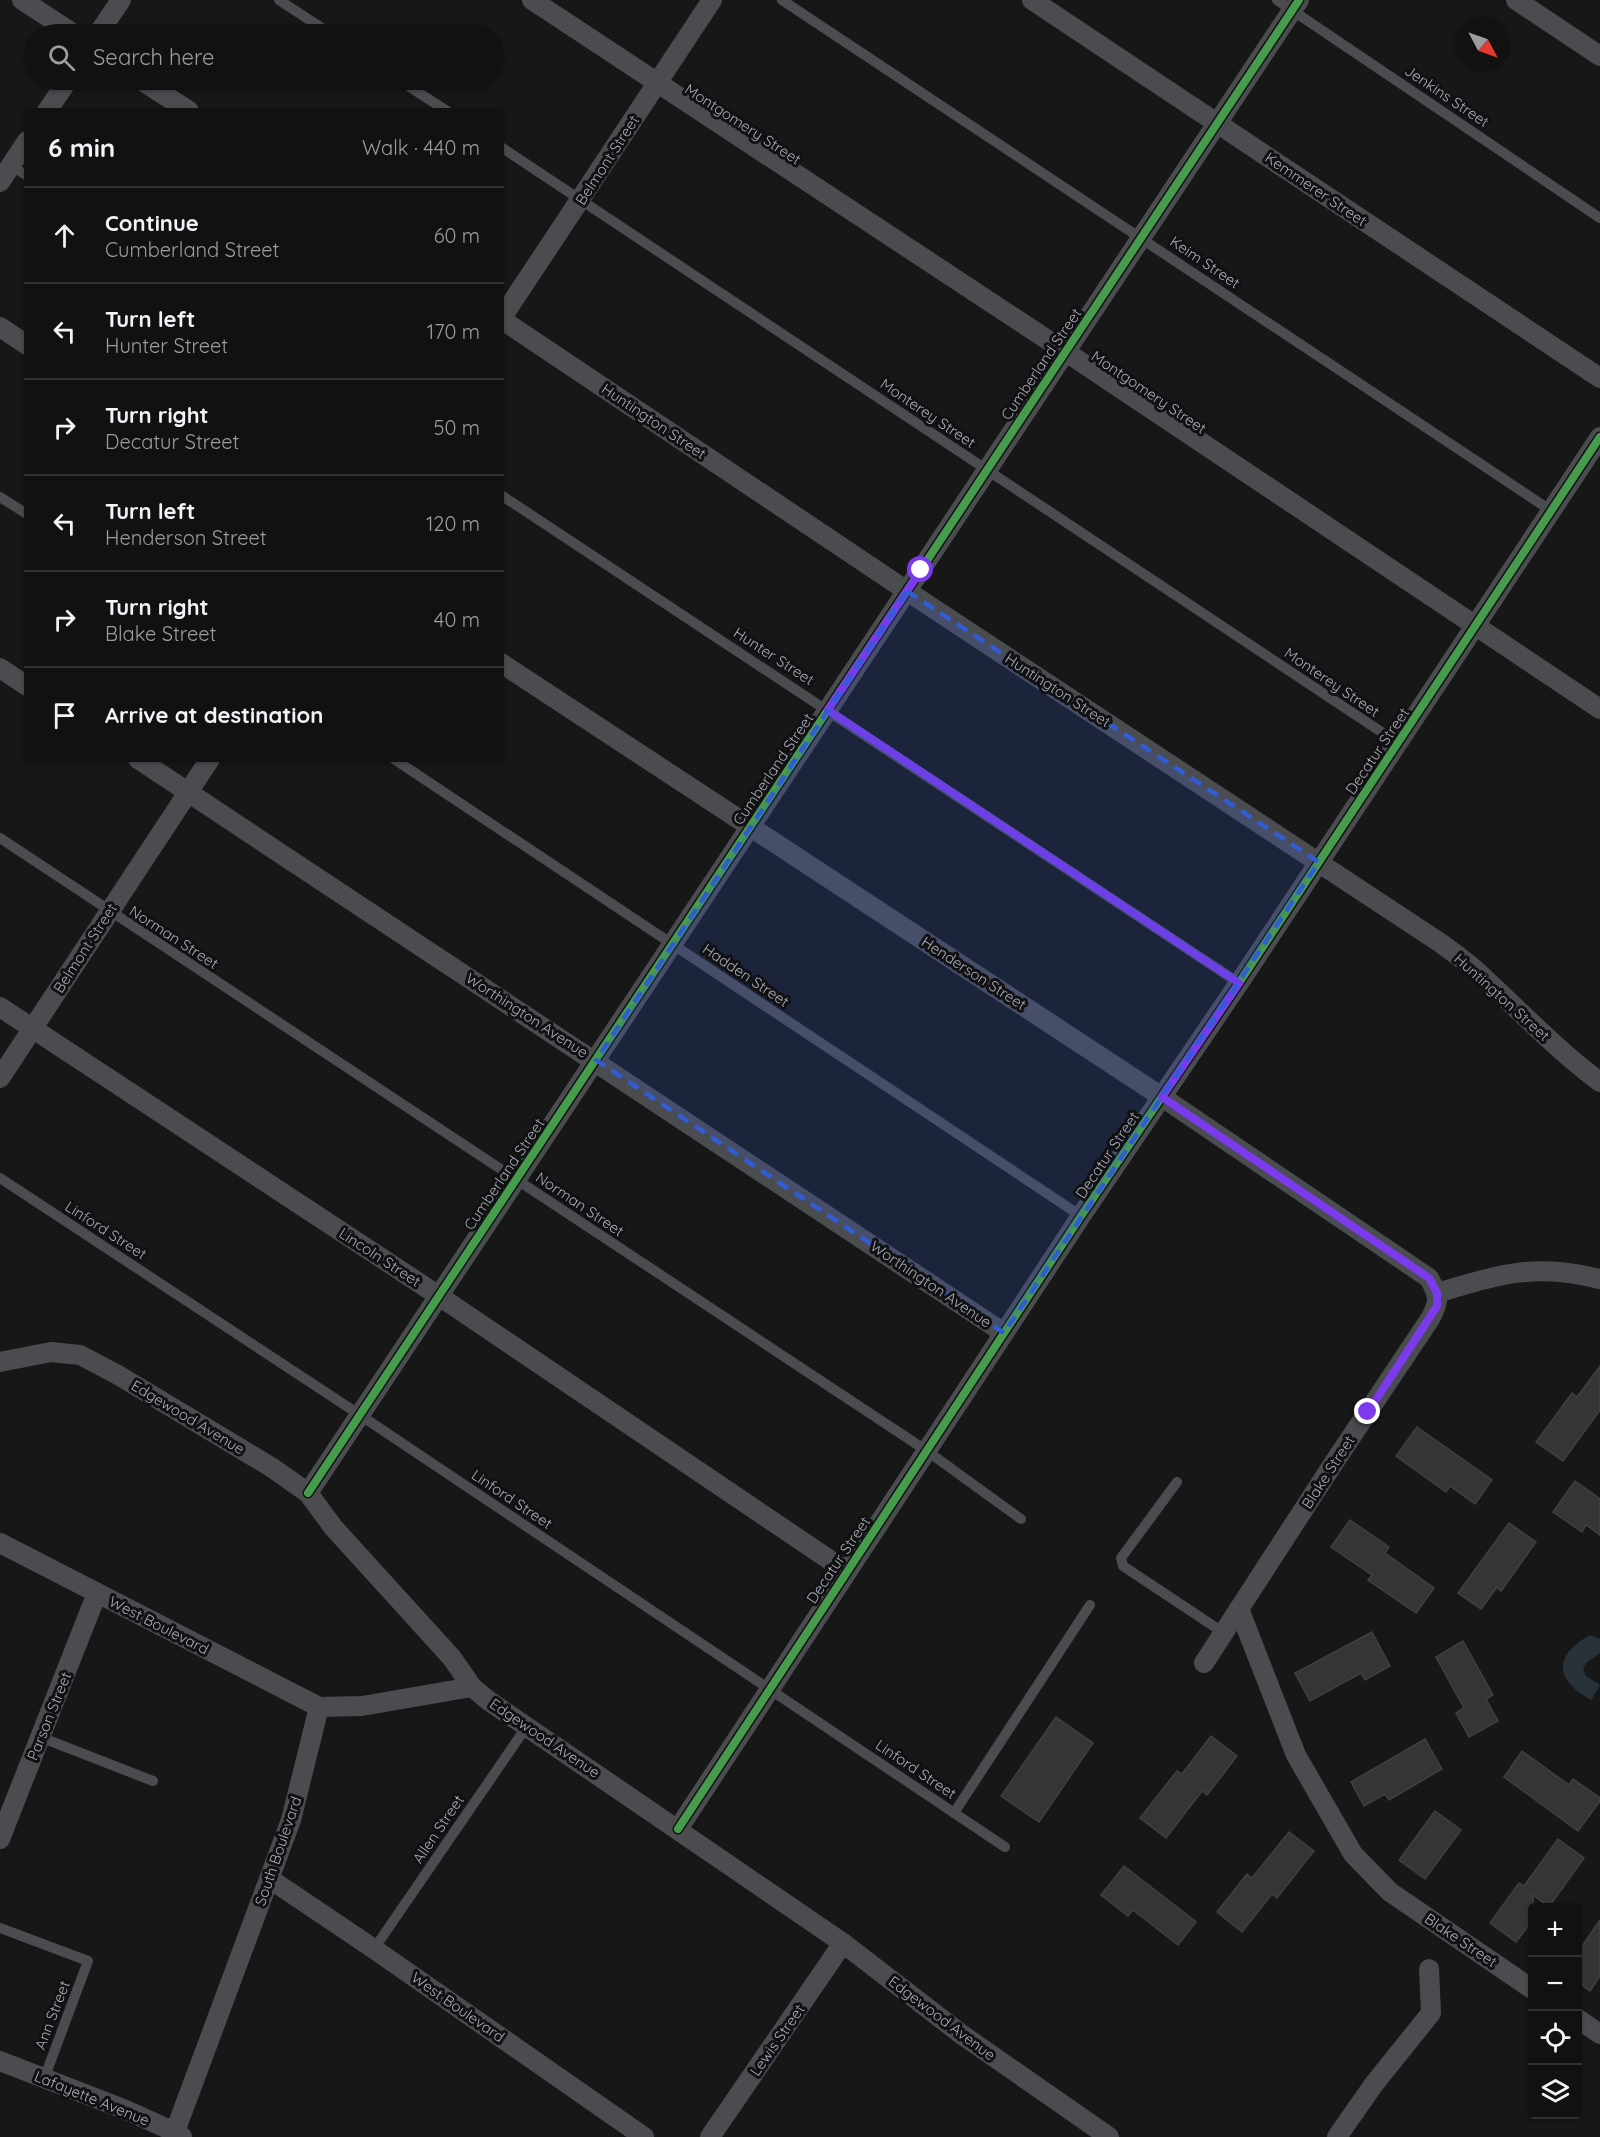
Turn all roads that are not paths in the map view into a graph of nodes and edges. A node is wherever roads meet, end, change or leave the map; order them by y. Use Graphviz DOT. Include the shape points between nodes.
graph roads {
  1 [pos="22,0"];
  2 [pos="121,0"];
  3 [pos="279,0"];
  4 [pos="532,0"];
  5 [pos="712,0"];
  6 [pos="782,0"];
  7 [pos="1032,0"];
  8 [pos="1516,0"];
  9 [pos="1290,3"];
  10 [pos="59,24"];
  11 [pos="105,24"];
  12 [pos="316,24"];
  13 [pos="1600,56"];
  14 [pos="657,83"];
  15 [pos="61,90"];
  16 [pos="156,90"];
  17 [pos="414,90"];
  18 [pos="49,108"];
  19 [pos="184,108"];
  20 [pos="442,108"];
  21 [pos="1218,123"];
  22 [pos="504,149"];
  23 [pos="24,152"];
  24 [pos="19,171"];
  25 [pos="0,182"];
  26 [pos="580,199"];
  27 [pos="1600,218"];
  28 [pos="1142,238"];
  29 [pos="504,314"];
  30 [pos="504,321"];
  31 [pos="0,327"];
  32 [pos="24,343"];
  33 [pos="1066,352"];
  34 [pos="1600,378"];
  35 [pos="1600,437"];
  36 [pos="987,471"];
  37 [pos="0,497"];
  38 [pos="504,497"];
  39 [pos="1550,510"];
  40 [pos="24,512"];
  41 [pos="907,591"];
  42 [pos="1475,627"];
  43 [pos="504,665"];
  44 [pos="0,668"];
  45 [pos="24,684"];
  46 [pos="828,710"];
  47 [pos="1600,710"];
  48 [pos="1398,743"];
  49 [pos="143,762"];
  50 [pos="208,762"];
  51 [pos="399,762"];
  52 [pos="188,792"];
  53 [pos="751,826"];
  54 [pos="0,838"];
  55 [pos="1319,862"];
  56 [pos="110,911"];
  57 [pos="673,944"];
  58 [pos="1239,983"];
  59 [pos="0,1007"];
  60 [pos="32,1029"];
  61 [pos="596,1060"];
  62 [pos="0,1078"];
  63 [pos="1600,1082"];
  64 [pos="1162,1097"];
  65 [pos="0,1178"];
  66 [pos="517,1179"];
  67 [pos="1081,1216"];
  68 [pos="1600,1279"];
  69 [pos="1437,1293"];
  70 [pos="439,1296"];
  71 [pos="1004,1333"];
  72 [pos="0,1362"];
  73 [pos="360,1415"];
  74 [pos="927,1451"];
  75 [pos="1177,1482"];
  76 [pos="308,1493"];
  77 [pos="1021,1520"];
  78 [pos="0,1543"];
  79 [pos="846,1571"];
  80 [pos="97,1593"];
  81 [pos="1090,1605"];
  82 [pos="1239,1609"];
  83 [pos="1224,1633"];
  84 [pos="1204,1664"];
  85 [pos="472,1687"];
  86 [pos="769,1689"];
  87 [pos="319,1707"];
  88 [pos="527,1726"];
  89 [pos="40,1737"];
  90 [pos="153,1781"];
  91 [pos="8,1797"];
  92 [pos="954,1813"];
  93 [pos="678,1829"];
  94 [pos="0,1839"];
  95 [pos="1005,1847"];
  96 [pos="270,1879"];
  97 [pos="0,1928"];
  98 [pos="843,1943"];
  99 [pos="375,1949"];
  100 [pos="1429,1969"];
  101 [pos="1528,1986"];
  102 [pos="1582,2022"];
  103 [pos="1600,2034"];
  104 [pos="0,2061"];
  105 [pos="44,2079"];
  106 [pos="177,2135"];
  107 [pos="644,2137"];
  108 [pos="710,2137"];
  109 [pos="1109,2137"];
  110 [pos="1337,2137"];
  1 -- 10 [label="street"];
  2 -- 11 [label="street"];
  3 -- 12 [label="lane"];
  4 -- 14 [label="street, Montgomery Street"];
  5 -- 14 [label="street, Belmont Street"];
  6 -- 28 [label="lane, Keim Street"];
  7 -- 21 [label="street, Kemmerer Street"];
  8 -- 13 [label="street"];
  9 -- 21 [label="street, Cumberland Street"];
  9 -- 27 [label="lane, Jenkins Street"];
  14 -- 26 [label="street, Belmont Street"];
  14 -- 33 [label="street, Montgomery Street"];
  15 -- 18 [label="street"];
  16 -- 19 [label="street"];
  17 -- 20 [label="lane"];
  21 -- 28 [label="street, Cumberland Street"];
  21 -- 34 [label="street, Kemmerer Street"];
  22 -- 26 [label="lane, Monterey Street"];
  23 -- 24 [label="street"];
  24 -- 25 [label="street"];
  26 -- 29 [label="street, Belmont Street"];
  26 -- 36 [label="lane, Monterey Street"];
  28 -- 33 [label="street, Cumberland Street"];
  28 -- 39 [label="lane, Keim Street"];
  30 -- 41 [label="street, Huntington Street"];
  31 -- 32 [label="street"];
  33 -- 36 [label="street, Cumberland Street"];
  33 -- 42 [label="street, Montgomery Street"];
  35 -- 39 [label="street, Decatur Street"];
  36 -- 41 [label="street, Cumberland Street"];
  36 -- 48 [label="lane, Monterey Street"];
  37 -- 40 [label="lane"];
  38 -- 46 [label="lane, Hunter Street"];
  39 -- 42 [label="street, Decatur Street"];
  41 -- 46 [label="street, Cumberland Street"];
  41 -- 55 [label="street, Huntington Street"];
  42 -- 47 [label="street, Montgomery Street"];
  42 -- 48 [label="street, Decatur Street"];
  43 -- 53 [label="street, Henderson Street"];
  44 -- 45 [label="street"];
  46 -- 53 [label="street, Cumberland Street"];
  46 -- 58 [label="lane, Hunter Street"];
  48 -- 55 [label="street, Decatur Street"];
  49 -- 52 [label="street, Worthington Avenue"];
  50 -- 52 [label="street, Belmont Street"];
  51 -- 57 [label="lane, Hadden Street"];
  52 -- 56 [label="street, Belmont Street"];
  52 -- 61 [label="street, Worthington Avenue"];
  53 -- 57 [label="street, Cumberland Street"];
  53 -- 64 [label="street, Henderson Street"];
  54 -- 56 [label="lane, Norman Street"];
  55 -- 58 [label="street, Decatur Street"];
  55 -- 63 [label="street, Huntington Street" via="1481,974 1537,1029"];
  56 -- 60 [label="street, Belmont Street"];
  56 -- 66 [label="lane, Norman Street"];
  57 -- 61 [label="street, Cumberland Street"];
  57 -- 67 [label="lane, Hadden Street"];
  58 -- 64 [label="street, Decatur Street"];
  59 -- 60 [label="street, Lincoln Street"];
  60 -- 62 [label="street, Belmont Street"];
  60 -- 70 [label="street, Lincoln Street"];
  61 -- 66 [label="street, Cumberland Street"];
  61 -- 71 [label="street, Worthington Avenue"];
  64 -- 67 [label="street, Decatur Street"];
  64 -- 69 [label="street, Henderson Street" via="1429,1278"];
  65 -- 73 [label="lane, Linford Street"];
  66 -- 70 [label="street, Cumberland Street"];
  66 -- 74 [label="lane, Norman Street"];
  67 -- 71 [label="street, Decatur Street"];
  68 -- 69 [label="street" via="1533,1270"];
  69 -- 82 [label="street, Blake Street" via="1437,1306 1430,1319"];
  70 -- 73 [label="street, Cumberland Street"];
  70 -- 79 [label="street, Lincoln Street"];
  71 -- 74 [label="street, Decatur Street"];
  72 -- 76 [label="street, Edgewood Avenue" via="51,1352 80,1355 201,1424"];
  73 -- 76 [label="street, Cumberland Street"];
  73 -- 86 [label="lane, Linford Street"];
  74 -- 77 [label="lane, Norman Street"];
  74 -- 79 [label="street, Decatur Street"];
  75 -- 83 [label="lane" via="1121,1558 1123,1566"];
  76 -- 85 [label="street, Edgewood Avenue" via="333,1527 452,1658"];
  78 -- 80 [label="street, West Boulevard"];
  79 -- 86 [label="street, Decatur Street"];
  80 -- 87 [label="street, West Boulevard"];
  80 -- 89 [label="street, Parson Street"];
  81 -- 92 [label="lane"];
  82 -- 83 [label="street, Blake Street"];
  82 -- 101 [label="street, Blake Street" via="1296,1755 1353,1854 1390,1892"];
  83 -- 84 [label="street, Blake Street"];
  85 -- 87 [label="street" via="362,1706"];
  85 -- 88 [label="street, Edgewood Avenue"];
  86 -- 92 [label="lane, Linford Street"];
  86 -- 93 [label="street, Decatur Street"];
  87 -- 96 [label="street, South Boulevard" via="291,1820"];
  88 -- 93 [label="street, Edgewood Avenue"];
  88 -- 99 [label="lane, Allen Street"];
  89 -- 90 [label="lane"];
  89 -- 91 [label="street, Parson Street"];
  91 -- 94 [label="street, Parson Street"];
  92 -- 95 [label="lane, Linford Street"];
  93 -- 98 [label="street, Edgewood Avenue"];
  96 -- 99 [label="street, West Boulevard"];
  96 -- 106 [label="street, South Boulevard"];
  97 -- 105 [label="lane, Ann Street" via="88,1961"];
  98 -- 108 [label="street, Lewis Street"];
  98 -- 109 [label="street, Edgewood Avenue" via="961,2034"];
  99 -- 107 [label="street, West Boulevard"];
  100 -- 110 [label="street" via="1431,2013"];
  102 -- 103 [label="street"];
  104 -- 105 [label="street, Lafayette Avenue"];
  105 -- 106 [label="street, Lafayette Avenue" via="126,2110"];
}
